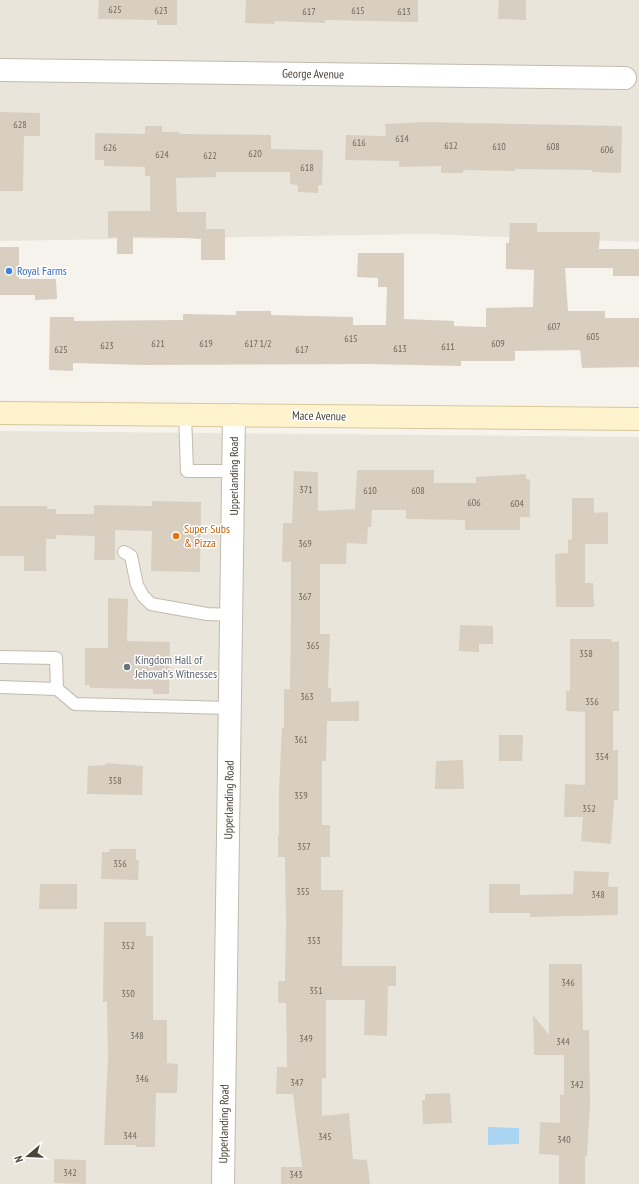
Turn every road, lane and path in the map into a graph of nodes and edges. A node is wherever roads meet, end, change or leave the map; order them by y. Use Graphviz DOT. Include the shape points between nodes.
graph roads {
  1 [pos="0,70"];
  2 [pos="625,78"];
  3 [pos="0,413"];
  4 [pos="185,414"];
  5 [pos="234,415"];
  6 [pos="639,419"];
  7 [pos="234,471"];
  8 [pos="124,552"];
  9 [pos="232,615"];
  10 [pos="0,657"];
  11 [pos="0,687"];
  12 [pos="57,689"];
  13 [pos="230,708"];
  14 [pos="223,1184"];
  1 -- 2 [label="street, George Avenue"];
  3 -- 4 [label="main road, Mace Avenue"];
  4 -- 5 [label="main road, Mace Avenue"];
  4 -- 7 [label="lane" via="187,471"];
  5 -- 6 [label="main road, Mace Avenue"];
  5 -- 7 [label="street, Upperlanding Road"];
  7 -- 9 [label="street, Upperlanding Road"];
  8 -- 9 [label="lane" via="131,556 137,585 151,604 207,614"];
  9 -- 13 [label="street, Upperlanding Road"];
  10 -- 12 [label="lane" via="56,658"];
  11 -- 12 [label="lane"];
  12 -- 13 [label="lane" via="75,704"];
  13 -- 14 [label="street, Upperlanding Road"];
}
